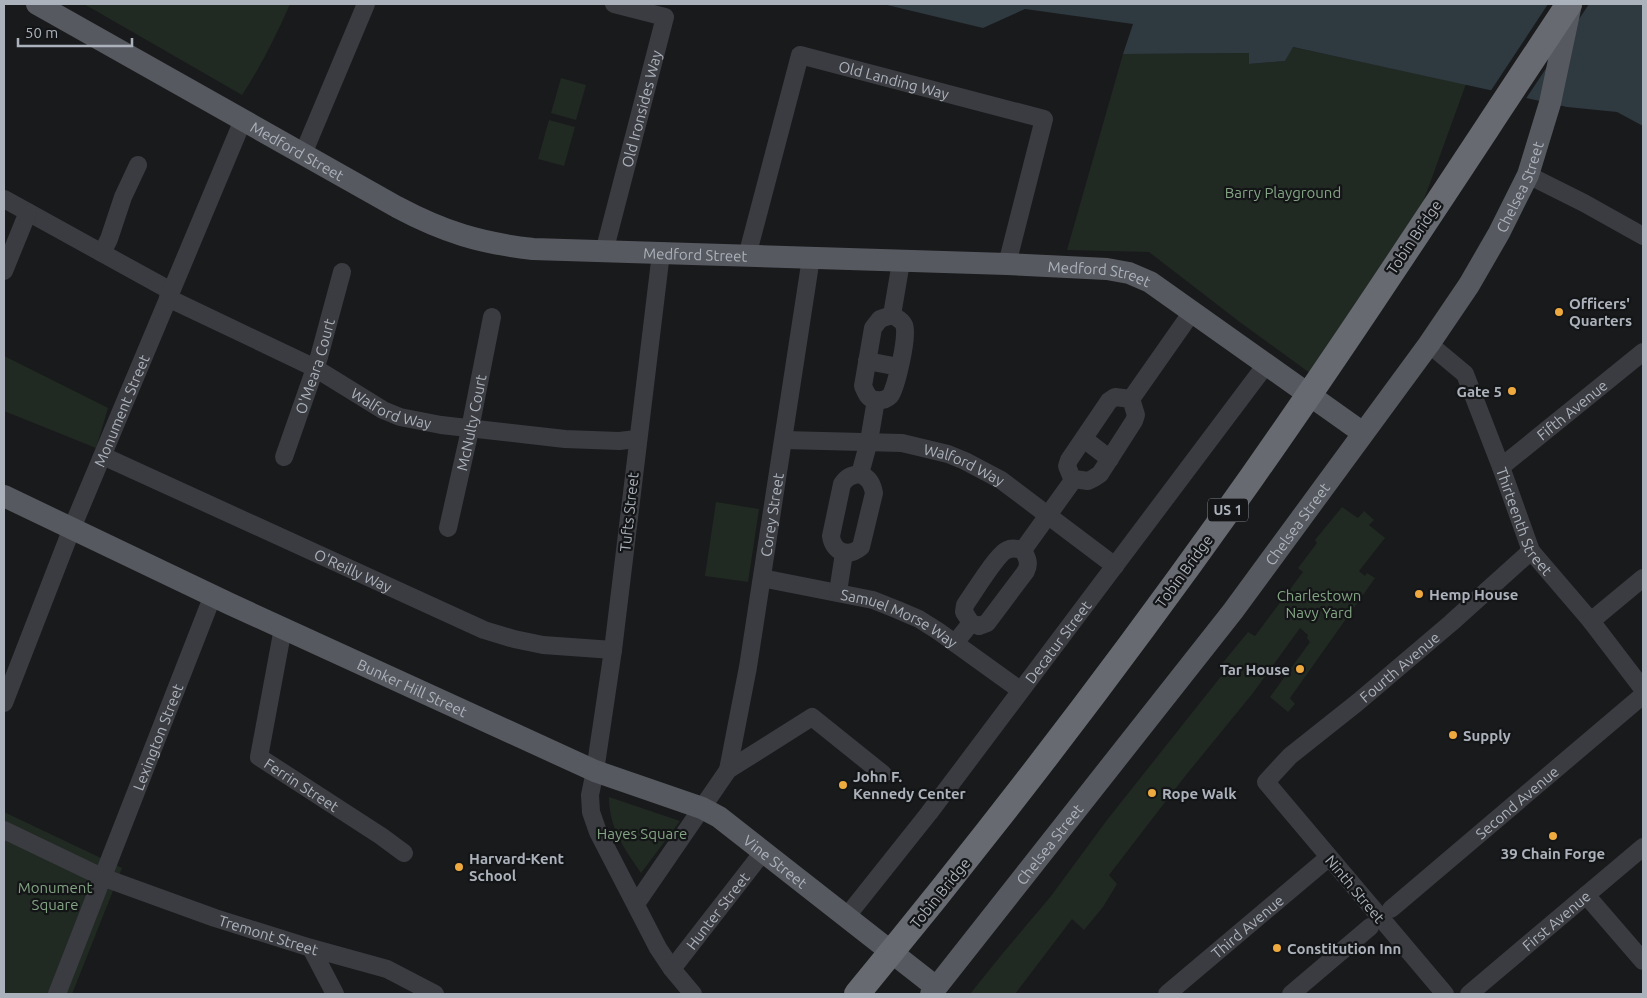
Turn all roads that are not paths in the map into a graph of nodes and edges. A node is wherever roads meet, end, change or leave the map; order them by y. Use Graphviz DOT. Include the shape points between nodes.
graph roads {
  1 [pos="37,4"];
  2 [pos="366,4"];
  3 [pos="614,4"];
  4 [pos="1570,4"];
  5 [pos="242,120"];
  6 [pos="303,154"];
  7 [pos="138,165"];
  8 [pos="1528,175"];
  9 [pos="4,199"];
  10 [pos="28,212"];
  11 [pos="1643,236"];
  12 [pos="604,252"];
  13 [pos="102,253"];
  14 [pos="660,253"];
  15 [pos="747,256"];
  16 [pos="811,258"];
  17 [pos="901,262"];
  18 [pos="1007,264"];
  19 [pos="4,271"];
  20 [pos="342,272"];
  21 [pos="169,295"];
  22 [pos="1192,312"];
  23 [pos="892,315"];
  24 [pos="492,317"];
  25 [pos="1429,344"];
  26 [pos="1643,352"];
  27 [pos="867,361"];
  28 [pos="1265,366"];
  29 [pos="899,367"];
  30 [pos="315,368"];
  31 [pos="1131,399"];
  32 [pos="876,400"];
  33 [pos="470,428"];
  34 [pos="1362,433"];
  35 [pos="637,439"];
  36 [pos="1084,439"];
  37 [pos="784,440"];
  38 [pos="869,442"];
  39 [pos="103,456"];
  40 [pos="284,457"];
  41 [pos="1110,459"];
  42 [pos="1501,467"];
  43 [pos="860,474"];
  44 [pos="1074,479"];
  45 [pos="4,496"];
  46 [pos="1045,520"];
  47 [pos="72,528"];
  48 [pos="448,528"];
  49 [pos="1023,550"];
  50 [pos="1530,551"];
  51 [pos="844,553"];
  52 [pos="1115,566"];
  53 [pos="762,578"];
  54 [pos="1643,578"];
  55 [pos="838,592"];
  56 [pos="213,595"];
  57 [pos="1591,621"];
  58 [pos="971,623"];
  59 [pos="283,628"];
  60 [pos="955,643"];
  61 [pos="613,650"];
  62 [pos="1643,689"];
  63 [pos="1020,690"];
  64 [pos="1643,695"];
  65 [pos="4,703"];
  66 [pos="728,770"];
  67 [pos="596,771"];
  68 [pos="883,774"];
  69 [pos="1266,782"];
  70 [pos="702,808"];
  71 [pos="4,830"];
  72 [pos="1643,847"];
  73 [pos="763,852"];
  74 [pos="404,853"];
  75 [pos="1328,858"];
  76 [pos="102,877"];
  77 [pos="1586,895"];
  78 [pos="636,904"];
  79 [pos="1390,909"];
  80 [pos="847,916"];
  81 [pos="1370,927"];
  82 [pos="311,948"];
  83 [pos="1643,961"];
  84 [pos="672,969"];
  85 [pos="934,991"];
  86 [pos="57,994"];
  87 [pos="335,994"];
  88 [pos="435,994"];
  89 [pos="693,994"];
  90 [pos="857,994"];
  91 [pos="1167,994"];
  92 [pos="1290,994"];
  93 [pos="1445,994"];
  94 [pos="1469,994"];
  1 -- 5 [label="main road, Medford Street"];
  2 -- 6 [label="street"];
  3 -- 12 [label="street, Old Ironsides Way" via="665,18"];
  4 -- 8 [label="main road, Chelsea Street" via="1550,104"];
  4 -- 90 [label="highway, Tobin Bridge / US 1, bridge" via="1332,361 1208,538 1062,737"];
  5 -- 6 [label="main road, Medford Street"];
  5 -- 21 [label="street, Monument Street"];
  6 -- 12 [label="main road, Medford Street" via="428,223 463,236 496,245"];
  7 -- 13 [label="street"];
  8 -- 11 [label="street"];
  8 -- 25 [label="main road, Chelsea Street" via="1469,285"];
  9 -- 10 [label="street, Walford Way"];
  10 -- 13 [label="street, Walford Way"];
  10 -- 19 [label="street"];
  12 -- 14 [label="main road, Medford Street"];
  13 -- 21 [label="street, Walford Way"];
  14 -- 15 [label="main road, Medford Street"];
  14 -- 35 [label="street, Tufts Street"];
  15 -- 16 [label="main road, Medford Street"];
  15 -- 18 [label="street, Old Landing Way" via="800,55 1044,119"];
  16 -- 17 [label="main road, Medford Street"];
  16 -- 37 [label="street, Corey Street"];
  17 -- 18 [label="main road, Medford Street"];
  17 -- 23 [label="street"];
  18 -- 22 [label="main road, Medford Street" via="1129,273 1150,282"];
  20 -- 30 [label="street, O'Meara Court"];
  21 -- 30 [label="street, Walford Way"];
  21 -- 39 [label="street, Monument Street"];
  22 -- 28 [label="main road, Medford Street"];
  22 -- 31 [label="street"];
  23 -- 27 [label="street" via="876,323"];
  23 -- 29 [label="street" via="905,325 906,331"];
  24 -- 33 [label="street, McNulty Court"];
  25 -- 34 [label="main road, Chelsea Street"];
  25 -- 42 [label="street, Thirteenth Street" via="1466,374"];
  26 -- 42 [label="street, Fifth Avenue"];
  27 -- 29 [label="street"];
  27 -- 32 [label="street" via="863,386 867,395"];
  28 -- 34 [label="main road, Medford Street"];
  28 -- 52 [label="street, Decatur Street"];
  29 -- 32 [label="street" via="890,396"];
  30 -- 33 [label="street, Walford Way" via="400,417"];
  30 -- 40 [label="street, O'Meara Court"];
  31 -- 36 [label="street" via="1115,398 1109,402"];
  31 -- 41 [label="street" via="1136,415 1134,421"];
  32 -- 38 [label="street"];
  33 -- 35 [label="street, Walford Way" via="594,441"];
  33 -- 48 [label="street, McNulty Court"];
  34 -- 85 [label="main road, Chelsea Street" via="1233,611"];
  35 -- 61 [label="street, Tufts Street"];
  36 -- 41 [label="street"];
  36 -- 44 [label="street" via="1067,466"];
  37 -- 38 [label="street, Walford Way"];
  37 -- 53 [label="street, Corey Street"];
  38 -- 43 [label="street"];
  38 -- 46 [label="street, Walford Way" via="902,444 956,457 1001,480"];
  39 -- 47 [label="street, Monument Street"];
  39 -- 61 [label="street, O'Reilly Way" via="484,630 543,645"];
  41 -- 44 [label="street" via="1094,478 1088,481"];
  42 -- 50 [label="street, Thirteenth Street"];
  43 -- 51 [label="street" via="846,478 842,484 831,536 837,550"];
  43 -- 51 [label="street" via="868,478 874,493 861,547 855,552"];
  44 -- 46 [label="street"];
  45 -- 47 [label="main road, Bunker Hill Street"];
  46 -- 49 [label="street"];
  46 -- 52 [label="street, Walford Way"];
  47 -- 56 [label="main road, Bunker Hill Street"];
  47 -- 65 [label="street, Monument Street"];
  49 -- 58 [label="street" via="1028,559 1026,572 987,622 979,626"];
  49 -- 58 [label="street" via="1007,550 999,557 965,605 964,612"];
  50 -- 57 [label="street, Thirteenth Street"];
  50 -- 69 [label="street, Fourth Avenue" via="1444,629 1290,756"];
  51 -- 55 [label="street"];
  52 -- 63 [label="street, Decatur Street"];
  53 -- 55 [label="street, Samuel Morse Way"];
  53 -- 66 [label="street, Corey Street"];
  54 -- 57 [label="street"];
  55 -- 60 [label="street, Samuel Morse Way" via="873,600 919,619"];
  56 -- 59 [label="main road, Bunker Hill Street"];
  56 -- 76 [label="street, Lexington Street"];
  57 -- 62 [label="street, Thirteenth Street"];
  58 -- 60 [label="street"];
  59 -- 67 [label="main road, Bunker Hill Street"];
  59 -- 74 [label="street, Ferrin Street" via="259,757"];
  60 -- 63 [label="street, Samuel Morse Way"];
  61 -- 67 [label="street, Tufts Street"];
  63 -- 80 [label="street, Decatur Street" via="929,813"];
  64 -- 79 [label="street, Second Avenue"];
  66 -- 68 [label="street" via="812,717"];
  66 -- 70 [label="street"];
  67 -- 70 [label="main road, Vine Street"];
  67 -- 78 [label="street" via="590,794 591,812"];
  69 -- 75 [label="street, Ninth Street"];
  70 -- 73 [label="main road, Vine Street" via="720,817"];
  70 -- 78 [label="street"];
  71 -- 76 [label="street"];
  72 -- 77 [label="street, First Avenue"];
  73 -- 80 [label="main road, Vine Street"];
  73 -- 84 [label="street, Hunter Street"];
  75 -- 91 [label="street, Third Avenue"];
  75 -- 93 [label="street, Ninth Street"];
  76 -- 82 [label="street, Tremont Street"];
  76 -- 86 [label="street"];
  77 -- 83 [label="street"];
  77 -- 94 [label="street, First Avenue"];
  78 -- 84 [label="street"];
  80 -- 85 [label="main road, Vine Street"];
  81 -- 92 [label="street"];
  82 -- 87 [label="street"];
  82 -- 88 [label="street, Tremont Street" via="387,969"];
  84 -- 89 [label="street"];
}
